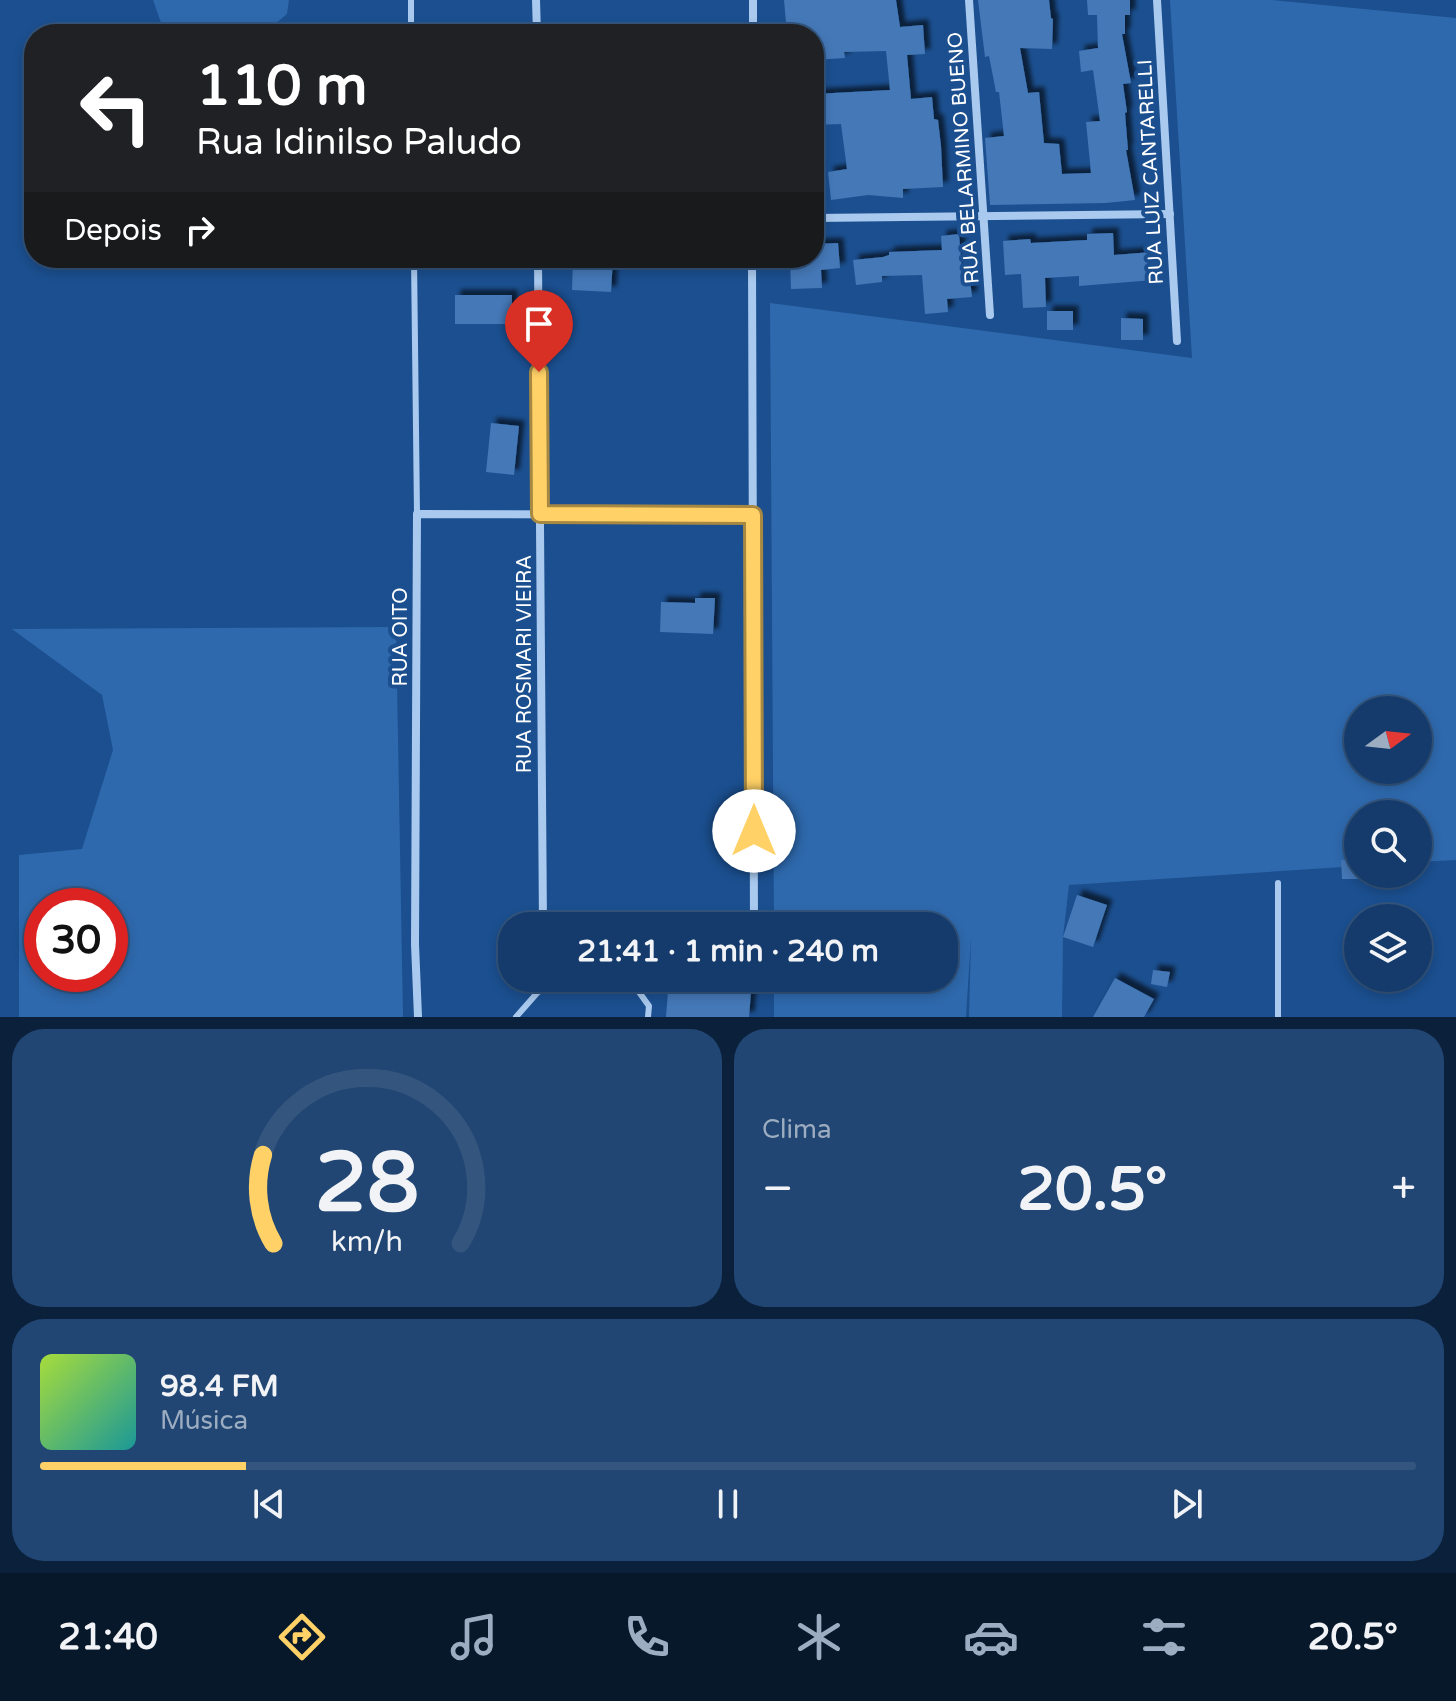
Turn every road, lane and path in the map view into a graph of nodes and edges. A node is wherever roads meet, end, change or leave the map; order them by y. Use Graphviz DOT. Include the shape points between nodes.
graph roads {
  1 [pos="411,0"];
  2 [pos="536,0"];
  3 [pos="753,0"];
  4 [pos="969,0"];
  5 [pos="1157,0"];
  6 [pos="411,24"];
  7 [pos="537,24"];
  8 [pos="753,24"];
  9 [pos="1170,214"];
  10 [pos="983,216"];
  11 [pos="824,218"];
  12 [pos="414,268"];
  13 [pos="538,268"];
  14 [pos="752,268"];
  15 [pos="990,315"];
  16 [pos="1177,341"];
  17 [pos="417,514"];
  18 [pos="540,514"];
  19 [pos="753,515"];
  20 [pos="1278,883"];
  21 [pos="543,912"];
  22 [pos="754,912"];
  23 [pos="538,992"];
  24 [pos="639,992"];
  25 [pos="418,1017"];
  26 [pos="516,1017"];
  27 [pos="648,1017"];
  28 [pos="1278,1017"];
  1 -- 6 [label="lane"];
  2 -- 7 [label="street"];
  3 -- 8 [label="street"];
  4 -- 10 [label="street, RUA BELARMINO BUENO"];
  5 -- 9 [label="street, RUA LUIZ CANTARELLI"];
  9 -- 10 [label="street"];
  9 -- 16 [label="street, RUA LUIZ CANTARELLI"];
  10 -- 11 [label="street"];
  10 -- 15 [label="street, RUA BELARMINO BUENO"];
  12 -- 17 [label="lane, RUA OITO"];
  13 -- 18 [label="street, RUA ROSMARI VIEIRA"];
  14 -- 19 [label="street"];
  17 -- 18 [label="street"];
  17 -- 25 [label="street, RUA OITO"];
  18 -- 19 [label="street"];
  18 -- 21 [label="street, RUA ROSMARI VIEIRA"];
  19 -- 22 [label="street"];
  20 -- 28 [label="lane"];
  23 -- 26 [label="lane"];
  24 -- 27 [label="lane" via="649,1006"];
}
